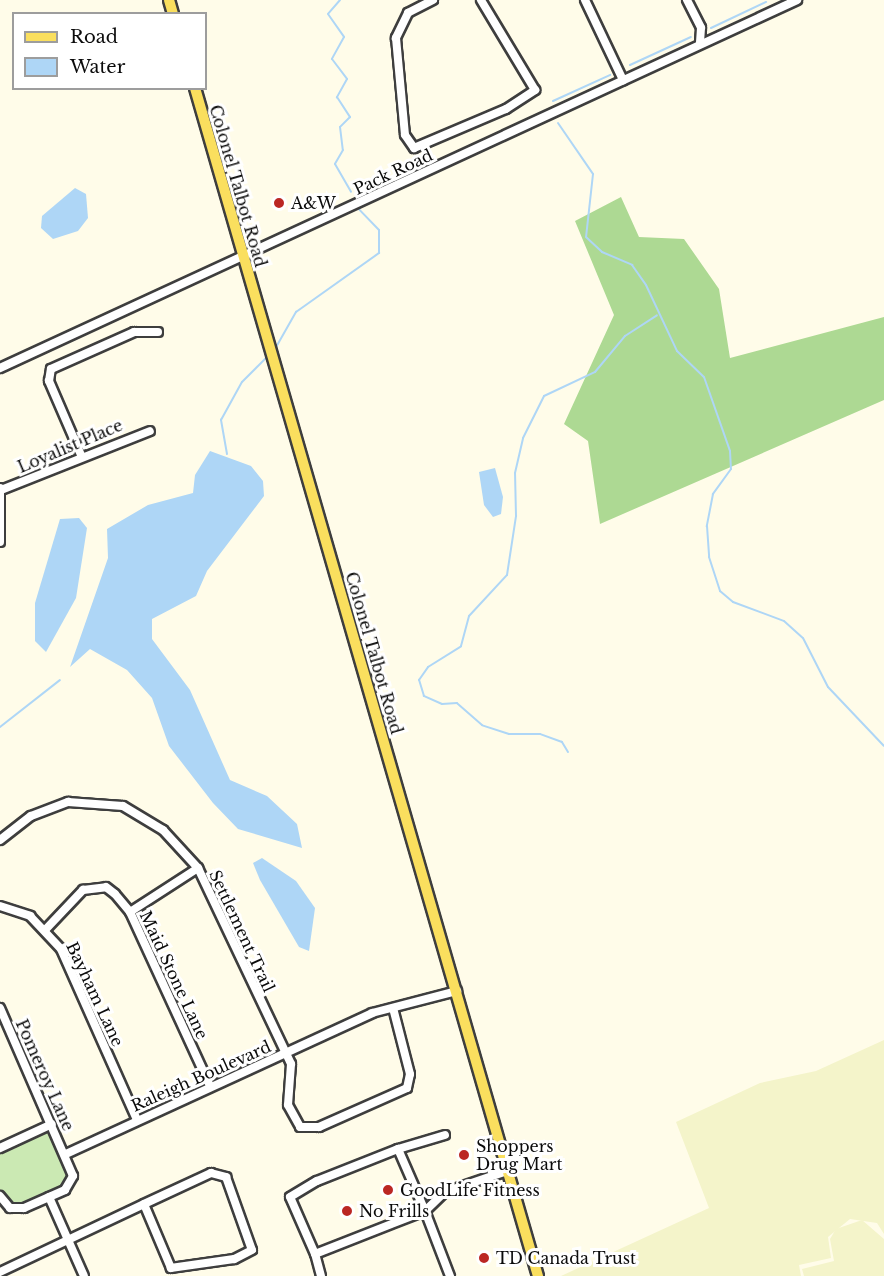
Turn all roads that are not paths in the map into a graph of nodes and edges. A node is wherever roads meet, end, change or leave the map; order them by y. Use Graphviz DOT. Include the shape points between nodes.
graph roads {
  1 [pos="433,0"];
  2 [pos="481,0"];
  3 [pos="585,0"];
  4 [pos="687,0"];
  5 [pos="796,0"];
  6 [pos="780,3"];
  7 [pos="700,44"];
  8 [pos="624,80"];
  9 [pos="196,90"];
  10 [pos="243,255"];
  11 [pos="158,332"];
  12 [pos="0,368"];
  13 [pos="150,431"];
  14 [pos="81,454"];
  15 [pos="0,489"];
  16 [pos="0,542"];
  17 [pos="0,840"];
  18 [pos="198,868"];
  19 [pos="0,906"];
  20 [pos="130,912"];
  21 [pos="46,929"];
  22 [pos="458,991"];
  23 [pos="0,1008"];
  24 [pos="393,1008"];
  25 [pos="284,1054"];
  26 [pos="210,1086"];
  27 [pos="137,1120"];
  28 [pos="52,1124"];
  29 [pos="445,1135"];
  30 [pos="0,1148"];
  31 [pos="398,1149"];
  32 [pos="66,1154"];
  33 [pos="510,1170"];
  34 [pos="0,1197"];
  35 [pos="49,1197"];
  36 [pos="144,1204"];
  37 [pos="425,1211"];
  38 [pos="526,1225"];
  39 [pos="70,1240"];
  40 [pos="315,1254"];
  41 [pos="0,1272"];
  42 [pos="84,1276"];
  43 [pos="321,1276"];
  44 [pos="450,1276"];
  45 [pos="538,1276"];
  46 [pos="545,1276"];
  1 -- 2 [label="street" via="408,13 396,38 405,135 414,148 506,110 536,90"];
  3 -- 8 [label="street"];
  4 -- 7 [label="street" via="701,28"];
  5 -- 6 [label="street, Pack Road"];
  6 -- 7 [label="street, Pack Road"];
  7 -- 8 [label="street, Pack Road"];
  8 -- 10 [label="street, Pack Road"];
  9 -- 10 [label="main road, Colonel Talbot Road"];
  10 -- 12 [label="street, Pack Road"];
  10 -- 22 [label="main road, Colonel Talbot Road"];
  11 -- 14 [label="street" via="134,332 51,369 49,381"];
  13 -- 14 [label="street, Loyalist Place"];
  14 -- 15 [label="street, Loyalist Place"];
  15 -- 16 [label="street"];
  17 -- 18 [label="street, Settlement Trail" via="31,816 68,802 123,806 163,830"];
  18 -- 20 [label="street"];
  18 -- 25 [label="street, Settlement Trail"];
  19 -- 21 [label="street, Bayham Lane" via="30,916"];
  20 -- 21 [label="street, Maid Stone Lane" via="106,887 91,886 71,898"];
  20 -- 26 [label="street, Maid Stone Lane"];
  21 -- 27 [label="street, Bayham Lane" via="61,949"];
  22 -- 24 [label="street, Raleigh Boulevard"];
  22 -- 33 [label="main road, Colonel Talbot Road"];
  23 -- 28 [label="street, Pomeroy Lane"];
  24 -- 25 [label="street, Raleigh Boulevard"];
  24 -- 25 [label="street, Settlement Trail" via="411,1082 392,1098 319,1127 300,1127 289,1110 292,1072"];
  25 -- 26 [label="street, Raleigh Boulevard"];
  26 -- 27 [label="street, Raleigh Boulevard"];
  27 -- 32 [label="street, Raleigh Boulevard"];
  28 -- 30 [label="street"];
  28 -- 32 [label="street, Pomeroy Lane"];
  29 -- 31 [label="street"];
  31 -- 37 [label="street"];
  31 -- 40 [label="street" via="290,1197"];
  32 -- 35 [label="street" via="71,1185"];
  33 -- 37 [label="street" via="445,1192"];
  33 -- 38 [label="main road, Colonel Talbot Road"];
  34 -- 35 [label="street" via="16,1209"];
  35 -- 39 [label="street"];
  36 -- 36 [label="street" via="219,1173 226,1177 252,1250 234,1259 171,1268"];
  36 -- 39 [label="street"];
  37 -- 40 [label="street"];
  37 -- 44 [label="street"];
  38 -- 45 [label="main road, Colonel Talbot Road"];
  38 -- 46 [label="main road, Colonel Talbot Road"];
  39 -- 41 [label="street"];
  39 -- 42 [label="street"];
  40 -- 43 [label="street"];
}
